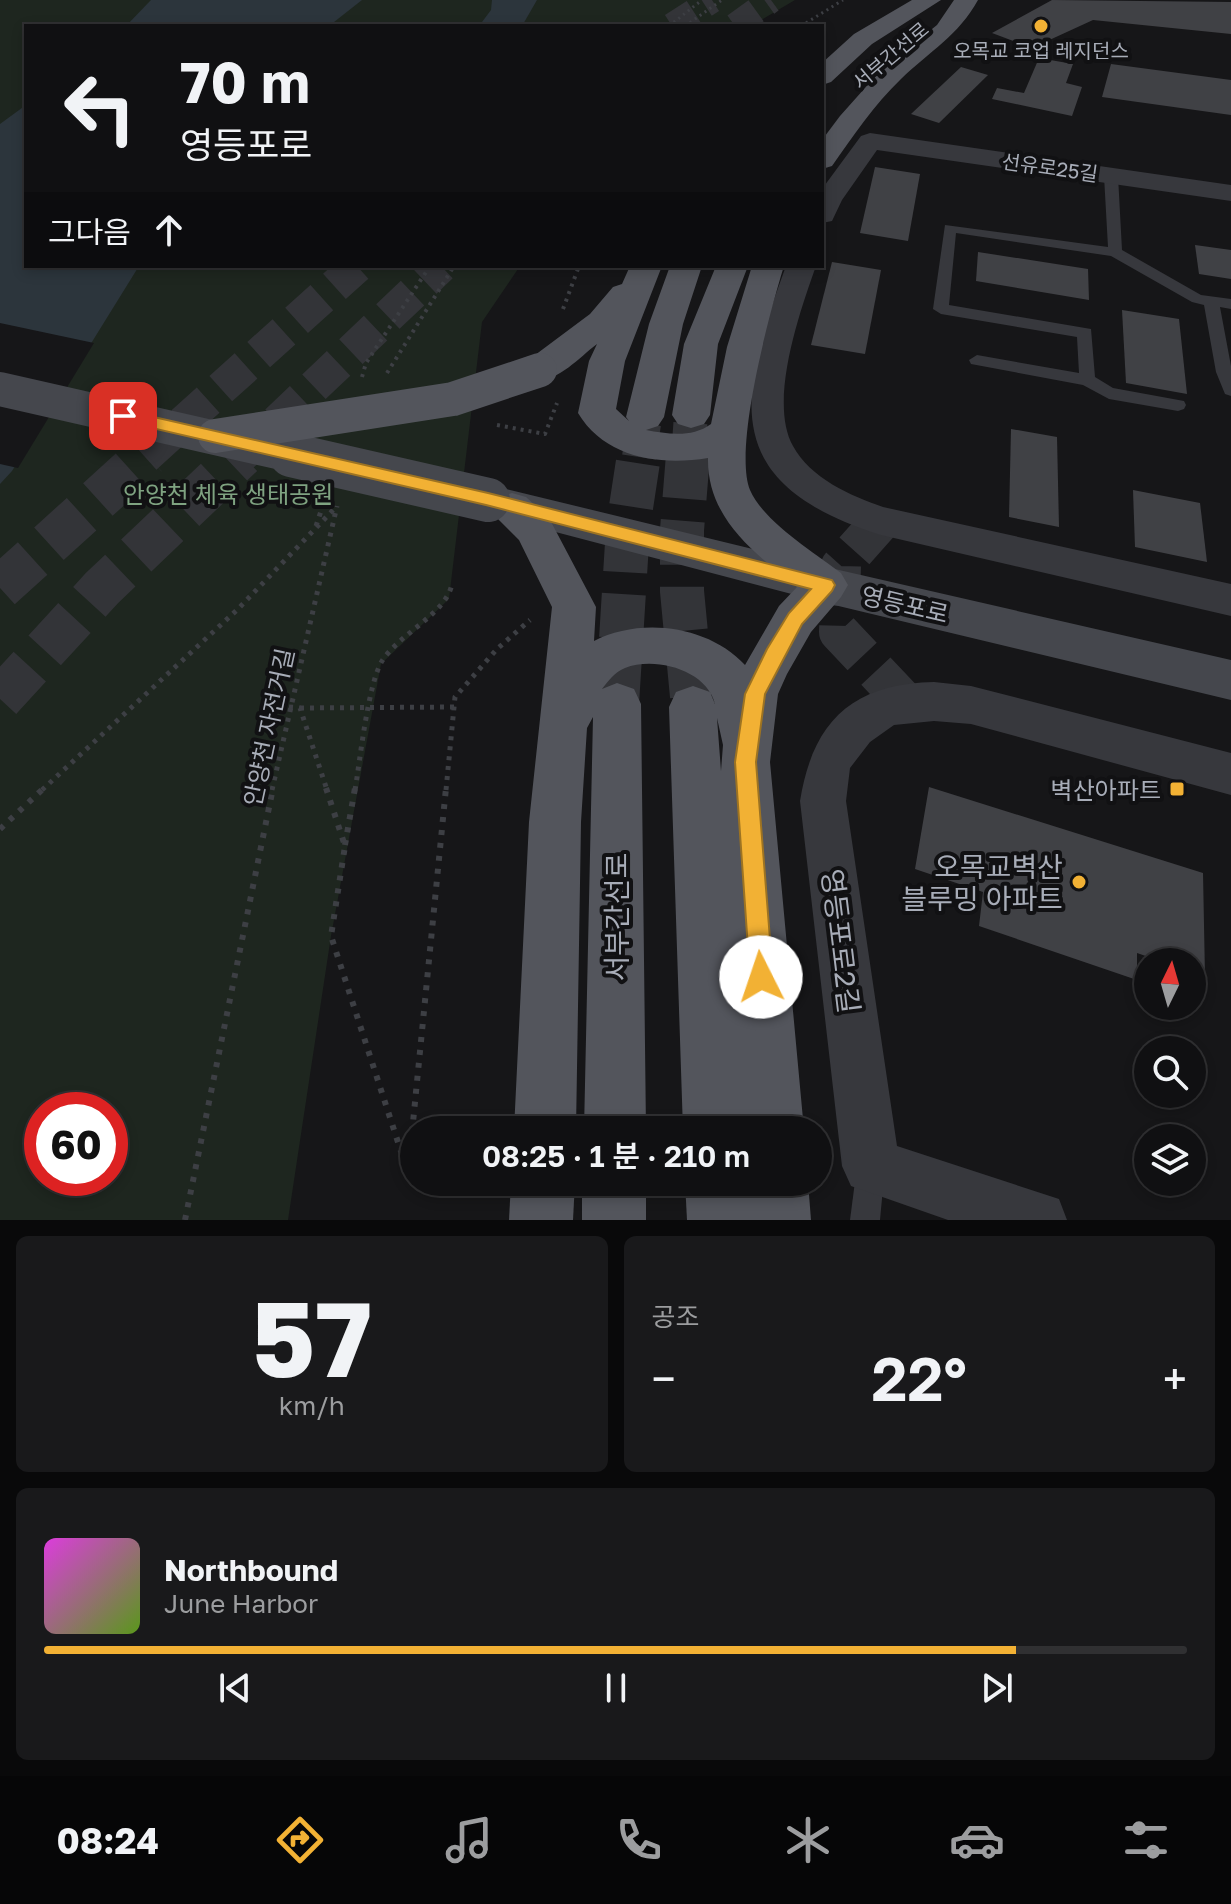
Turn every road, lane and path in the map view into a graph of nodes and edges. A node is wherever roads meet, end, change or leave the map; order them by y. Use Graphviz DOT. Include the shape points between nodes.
graph roads {
  1 [pos="702,0"];
  2 [pos="722,0"];
  3 [pos="843,0"];
  4 [pos="907,0"];
  5 [pos="929,0"];
  6 [pos="963,0"];
  7 [pos="672,24"];
  8 [pos="688,24"];
  9 [pos="804,24"];
  10 [pos="824,48"];
  11 [pos="824,75"];
  12 [pos="832,104"];
  13 [pos="824,157"];
  14 [pos="1111,176"];
  15 [pos="1231,193"];
  16 [pos="824,210"];
  17 [pos="1115,252"];
  18 [pos="453,268"];
  19 [pos="578,268"];
  20 [pos="645,268"];
  21 [pos="685,268"];
  22 [pos="731,268"];
  23 [pos="767,268"];
  24 [pos="800,268"];
  25 [pos="1211,301"];
  26 [pos="1231,304"];
  27 [pos="558,319"];
  28 [pos="977,360"];
  29 [pos="385,376"];
  30 [pos="1087,380"];
  31 [pos="0,389"];
  32 [pos="1231,390"];
  33 [pos="1178,405"];
  34 [pos="691,415"];
  35 [pos="645,417"];
  36 [pos="489,424"];
  37 [pos="730,429"];
  38 [pos="545,434"];
  39 [pos="215,436"];
  40 [pos="343,491"];
  41 [pos="500,504"];
  42 [pos="337,506"];
  43 [pos="452,584"];
  44 [pos="826,585"];
  45 [pos="1231,600"];
  46 [pos="536,609"];
  47 [pos="1231,680"];
  48 [pos="617,704"];
  49 [pos="289,707"];
  50 [pos="369,707"];
  51 [pos="454,707"];
  52 [pos="693,707"];
  53 [pos="300,708"];
  54 [pos="562,746"];
  55 [pos="745,762"];
  56 [pos="1231,774"];
  57 [pos="0,829"];
  58 [pos="345,846"];
  59 [pos="545,1116"];
  60 [pos="615,1116"];
  61 [pos="713,1116"];
  62 [pos="772,1116"];
  63 [pos="868,1193"];
  64 [pos="542,1196"];
  65 [pos="614,1196"];
  66 [pos="718,1196"];
  67 [pos="777,1196"];
  68 [pos="185,1220"];
  69 [pos="541,1220"];
  70 [pos="614,1220"];
  71 [pos="719,1220"];
  72 [pos="779,1220"];
  73 [pos="1038,1220"];
  1 -- 7 [label="path"];
  2 -- 8 [label="path"];
  3 -- 9 [label="path"];
  4 -- 10 [label="main road"];
  5 -- 11 [label="main road, 서부간선로" via="863,39"];
  6 -- 12 [label="main road, 서부간선로" via="896,48"];
  6 -- 13 [label="main road" via="954,24 902,64 865,102"];
  14 -- 15 [label="street, 선유로25길"];
  14 -- 16 [label="street, 선유로25길" via="870,141"];
  14 -- 17 [label="lane"];
  17 -- 25 [label="lane" via="1197,299"];
  17 -- 30 [label="lane" via="950,228 941,309 1085,333"];
  18 -- 29 [label="path"];
  19 -- 27 [label="path"];
  20 -- 37 [label="main road" via="607,361 597,413 619,434 643,444 711,444"];
  20 -- 39 [label="main road, bridge" via="602,322 540,370 453,399"];
  21 -- 35 [label="main road" via="666,324"];
  22 -- 34 [label="main road" via="701,344"];
  23 -- 37 [label="main road" via="748,331"];
  24 -- 45 [label="street" via="776,348 767,416 772,444 807,485 840,508 881,521"];
  25 -- 26 [label="lane"];
  25 -- 32 [label="lane"];
  28 -- 30 [label="lane"];
  30 -- 33 [label="lane" via="1109,393"];
  31 -- 39 [label="main road, 영등포로, bridge"];
  36 -- 38 [label="path"];
  37 -- 44 [label="main road" via="730,494 785,553"];
  39 -- 41 [label="main road, 영등포로, bridge"];
  40 -- 42 [label="path, 안양천 자전거길"];
  41 -- 44 [label="main road, 영등포로"];
  41 -- 54 [label="main road" via="534,529 574,607"];
  42 -- 49 [label="path, 안양천 자전거길"];
  42 -- 57 [label="path" via="238,609"];
  43 -- 50 [label="path" via="449,599 408,632 381,663"];
  44 -- 47 [label="main road, 영등포로"];
  44 -- 55 [label="main road" via="795,619 767,666 755,694"];
  46 -- 51 [label="path" via="455,697"];
  48 -- 60 [label="main road, 서부간선로"];
  49 -- 53 [label="path"];
  49 -- 68 [label="path, 안양천 자전거길"];
  50 -- 51 [label="path"];
  50 -- 53 [label="path"];
  50 -- 58 [label="path"];
  51 -- 58 [label="path" via="408,1173 331,936"];
  52 -- 61 [label="main road"];
  53 -- 58 [label="path"];
  54 -- 55 [label="main road" via="579,684 589,669 631,646 671,647 697,654 724,674 740,702"];
  54 -- 59 [label="main road"];
  55 -- 62 [label="main road"];
  56 -- 63 [label="street, 영등포로2길" via="971,705 934,700 904,701 869,715 847,736 829,764 823,801"];
  63 -- 73 [label="street"];
  64 -- 69 [label="main road"];
  65 -- 70 [label="main road"];
  66 -- 71 [label="main road"];
  67 -- 72 [label="main road"];
}
